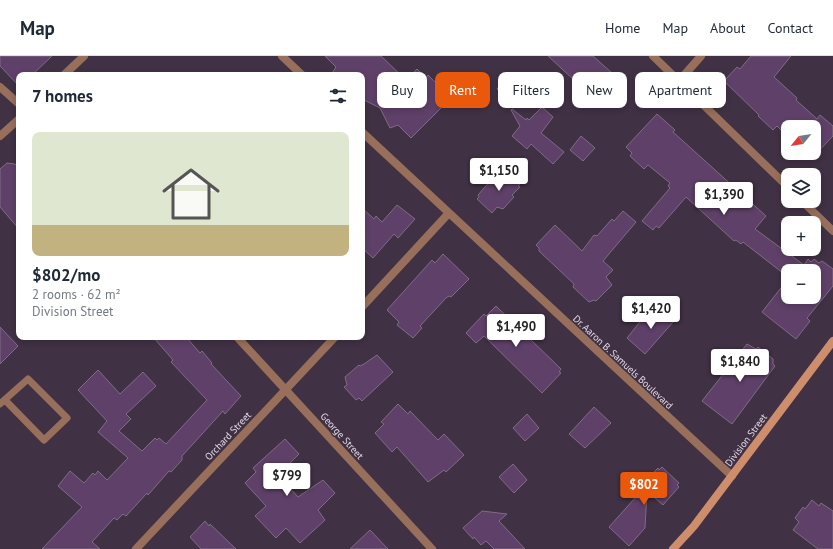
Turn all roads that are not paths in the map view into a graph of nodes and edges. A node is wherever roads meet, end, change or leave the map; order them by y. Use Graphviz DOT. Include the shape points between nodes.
graph roads {
  1 [pos="84,56"];
  2 [pos="282,56"];
  3 [pos="653,56"];
  4 [pos="701,56"];
  5 [pos="67,72"];
  6 [pos="299,72"];
  7 [pos="670,72"];
  8 [pos="687,72"];
  9 [pos="0,87"];
  10 [pos="16,101"];
  11 [pos="707,108"];
  12 [pos="16,122"];
  13 [pos="365,135"];
  14 [pos="0,136"];
  15 [pos="781,180"];
  16 [pos="809,208"];
  17 [pos="448,214"];
  18 [pos="833,231"];
  19 [pos="365,305"];
  20 [pos="240,340"];
  21 [pos="332,340"];
  22 [pos="833,341"];
  23 [pos="286,389"];
  24 [pos="2,402"];
  25 [pos="732,476"];
  26 [pos="136,549"];
  27 [pos="432,549"];
  28 [pos="673,549"];
  1 -- 5 [label="street"];
  2 -- 6 [label="street"];
  3 -- 7 [label="street"];
  4 -- 8 [label="street"];
  9 -- 10 [label="street"];
  11 -- 15 [label="street"];
  12 -- 14 [label="street"];
  13 -- 17 [label="street, Dr. Aaron B. Samuels Boulevard"];
  16 -- 18 [label="street"];
  17 -- 19 [label="street"];
  17 -- 25 [label="street, Dr. Aaron B. Samuels Boulevard"];
  20 -- 23 [label="street, George Street"];
  21 -- 23 [label="street, Orchard Street"];
  22 -- 25 [label="street, Division Street"];
  23 -- 26 [label="street, Orchard Street"];
  23 -- 27 [label="street, George Street"];
  24 -- 24 [label="lane" via="44,440 67,418 28,379"];
  25 -- 28 [label="street, Division Street"];
}
